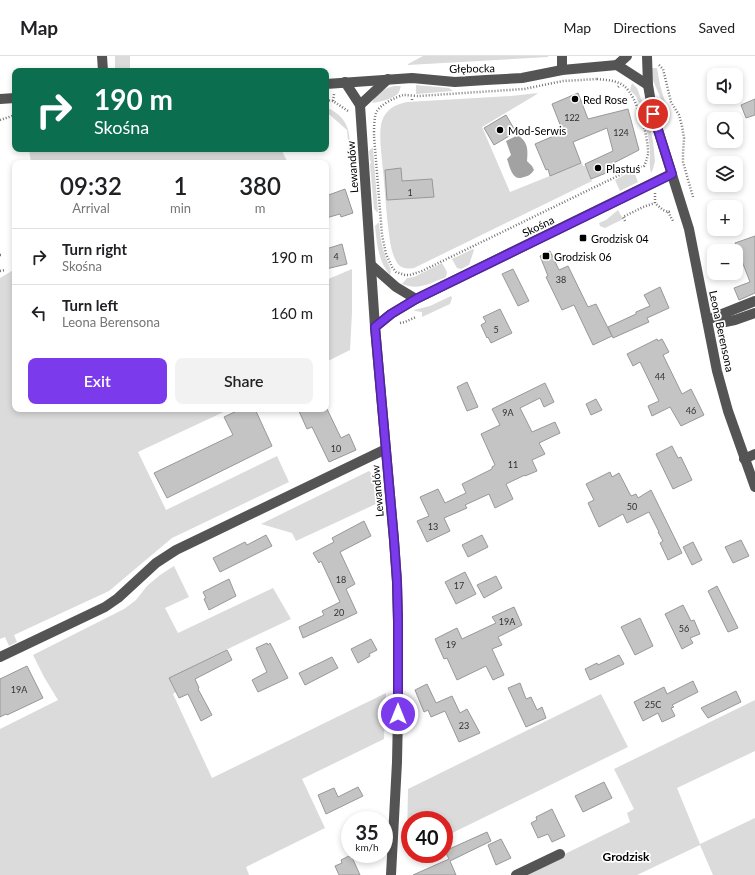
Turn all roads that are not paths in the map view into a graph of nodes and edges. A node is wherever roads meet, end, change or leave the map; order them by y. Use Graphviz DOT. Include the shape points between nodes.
graph roads {
  1 [pos="102,56"];
  2 [pos="562,56"];
  3 [pos="627,56"];
  4 [pos="647,56"];
  5 [pos="617,65"];
  6 [pos="103,68"];
  7 [pos="562,70"];
  8 [pos="388,79"];
  9 [pos="345,82"];
  10 [pos="329,84"];
  11 [pos="648,85"];
  12 [pos="12,98"];
  13 [pos="0,99"];
  14 [pos="360,105"];
  15 [pos="672,174"];
  16 [pos="371,265"];
  17 [pos="416,299"];
  18 [pos="755,301"];
  19 [pos="755,313"];
  20 [pos="721,314"];
  21 [pos="707,320"];
  22 [pos="375,327"];
  23 [pos="386,449"];
  24 [pos="755,454"];
  25 [pos="744,459"];
  26 [pos="755,487"];
  27 [pos="0,657"];
  28 [pos="560,854"];
  29 [pos="391,875"];
  30 [pos="516,875"];
  1 -- 6 [label="street"];
  2 -- 7 [label="street"];
  3 -- 5 [label="street"];
  4 -- 11 [label="street, Leona Berensona"];
  5 -- 7 [label="street, Głębocka"];
  5 -- 11 [label="street"];
  7 -- 8 [label="street, Głębocka" via="522,78 456,82 412,78"];
  8 -- 9 [label="street, Głębocka"];
  8 -- 14 [label="street"];
  9 -- 10 [label="street, Głębocka"];
  9 -- 14 [label="street, Lewandów"];
  11 -- 15 [label="street, Leona Berensona" via="653,114"];
  12 -- 13 [label="street"];
  14 -- 16 [label="street, Lewandów"];
  15 -- 17 [label="street, Skośna"];
  15 -- 21 [label="street, Leona Berensona" via="689,229"];
  16 -- 17 [label="street"];
  16 -- 22 [label="street, Lewandów"];
  17 -- 22 [label="street, Skośna"];
  18 -- 20 [label="street"];
  19 -- 20 [label="street" via="724,322"];
  20 -- 21 [label="street"];
  21 -- 25 [label="street, Leona Berensona" via="728,411"];
  22 -- 23 [label="street, Lewandów"];
  23 -- 27 [label="street" via="176,550 156,563 105,607"];
  23 -- 29 [label="street, Lewandów" via="395,547 398,622 397,747"];
  24 -- 25 [label="street"];
  25 -- 26 [label="street, Leona Berensona"];
  28 -- 30 [label="street"];
}
